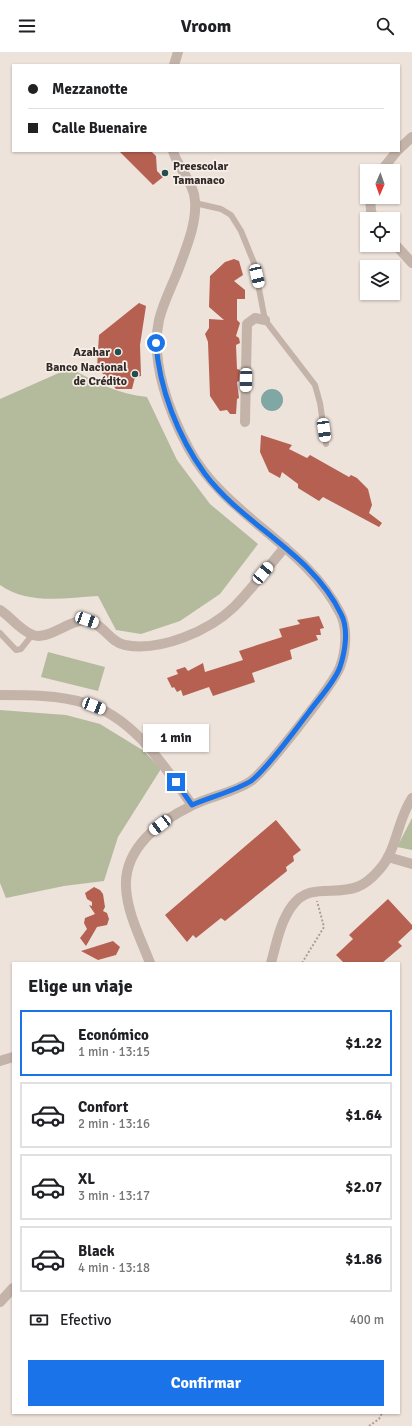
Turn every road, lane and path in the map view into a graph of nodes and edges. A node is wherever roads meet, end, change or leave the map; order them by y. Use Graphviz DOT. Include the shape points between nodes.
graph roads {
  1 [pos="178,52"];
  2 [pos="174,64"];
  3 [pos="412,137"];
  4 [pos="400,148"];
  5 [pos="174,152"];
  6 [pos="396,152"];
  7 [pos="387,164"];
  8 [pos="195,204"];
  9 [pos="400,250"];
  10 [pos="412,263"];
  11 [pos="265,320"];
  12 [pos="245,422"];
  13 [pos="326,444"];
  14 [pos="285,547"];
  15 [pos="0,610"];
  16 [pos="0,633"];
  17 [pos="32,635"];
  18 [pos="0,695"];
  19 [pos="412,798"];
  20 [pos="192,805"];
  21 [pos="388,857"];
  22 [pos="412,864"];
  23 [pos="315,890"];
  24 [pos="150,962"];
  25 [pos="270,962"];
  26 [pos="303,962"];
  27 [pos="12,1058"];
  28 [pos="0,1061"];
  29 [pos="12,1289"];
  30 [pos="0,1302"];
  31 [pos="382,1414"];
  32 [pos="368,1426"];
  1 -- 2 [label="street"];
  3 -- 4 [label="street"];
  5 -- 8 [label="street" via="194,190"];
  6 -- 7 [label="street"];
  8 -- 11 [label="lane" via="221,209 232,215 248,244"];
  8 -- 14 [label="street" via="186,246 159,320 156,343 158,366 177,424 205,475 228,499"];
  9 -- 10 [label="street"];
  11 -- 12 [label="street" via="255,318 247,324"];
  11 -- 13 [label="lane" via="315,386"];
  14 -- 17 [label="street" via="233,608 206,627 179,640 151,646 125,645 110,637 100,625 87,620 44,635"];
  14 -- 20 [label="street" via="320,582 342,615 345,632 339,669 308,713 250,781"];
  15 -- 17 [label="street"];
  16 -- 17 [label="lane" via="16,650 21,649"];
  18 -- 20 [label="street" via="54,697 104,710 151,748"];
  19 -- 21 [label="street"];
  20 -- 24 [label="street" via="170,817 150,833 139,846 129,867 126,885 128,901"];
  21 -- 22 [label="street"];
  21 -- 23 [label="street" via="379,870 357,887 332,891"];
  23 -- 25 [label="street" via="302,896 292,906 282,926"];
  23 -- 26 [label="path" via="324,927"];
  27 -- 28 [label="street"];
  29 -- 30 [label="street"];
  31 -- 32 [label="path" via="379,1419"];
}
